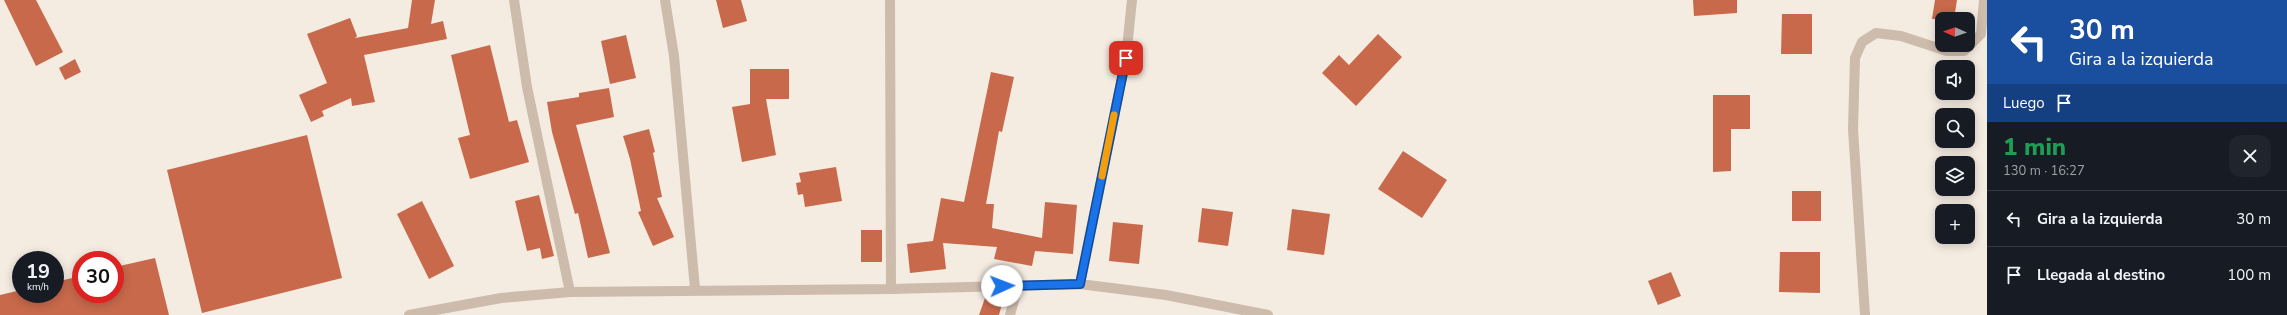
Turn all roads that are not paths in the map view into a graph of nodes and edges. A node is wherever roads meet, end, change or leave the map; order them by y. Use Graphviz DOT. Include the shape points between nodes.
graph roads {
  1 [pos="514,0"];
  2 [pos="665,0"];
  3 [pos="890,0"];
  4 [pos="1132,0"];
  5 [pos="1984,0"];
  6 [pos="1080,284"];
  7 [pos="1018,286"];
  8 [pos="695,289"];
  9 [pos="892,290"];
  10 [pos="570,292"];
  11 [pos="410,315"];
  12 [pos="1010,315"];
  13 [pos="1268,315"];
  14 [pos="1865,315"];
  1 -- 10 [label="street" via="527,87"];
  2 -- 8 [label="street" via="674,56"];
  3 -- 9 [label="street"];
  4 -- 6 [label="street" via="1126,58"];
  5 -- 14 [label="street" via="1981,34 1964,51 1947,51 1901,36 1876,33 1862,42 1855,58 1853,129"];
  6 -- 7 [label="street"];
  6 -- 13 [label="street" via="1166,295"];
  7 -- 9 [label="street"];
  7 -- 12 [label="street"];
  8 -- 9 [label="street"];
  8 -- 10 [label="street"];
  10 -- 11 [label="street" via="501,298"];
}
